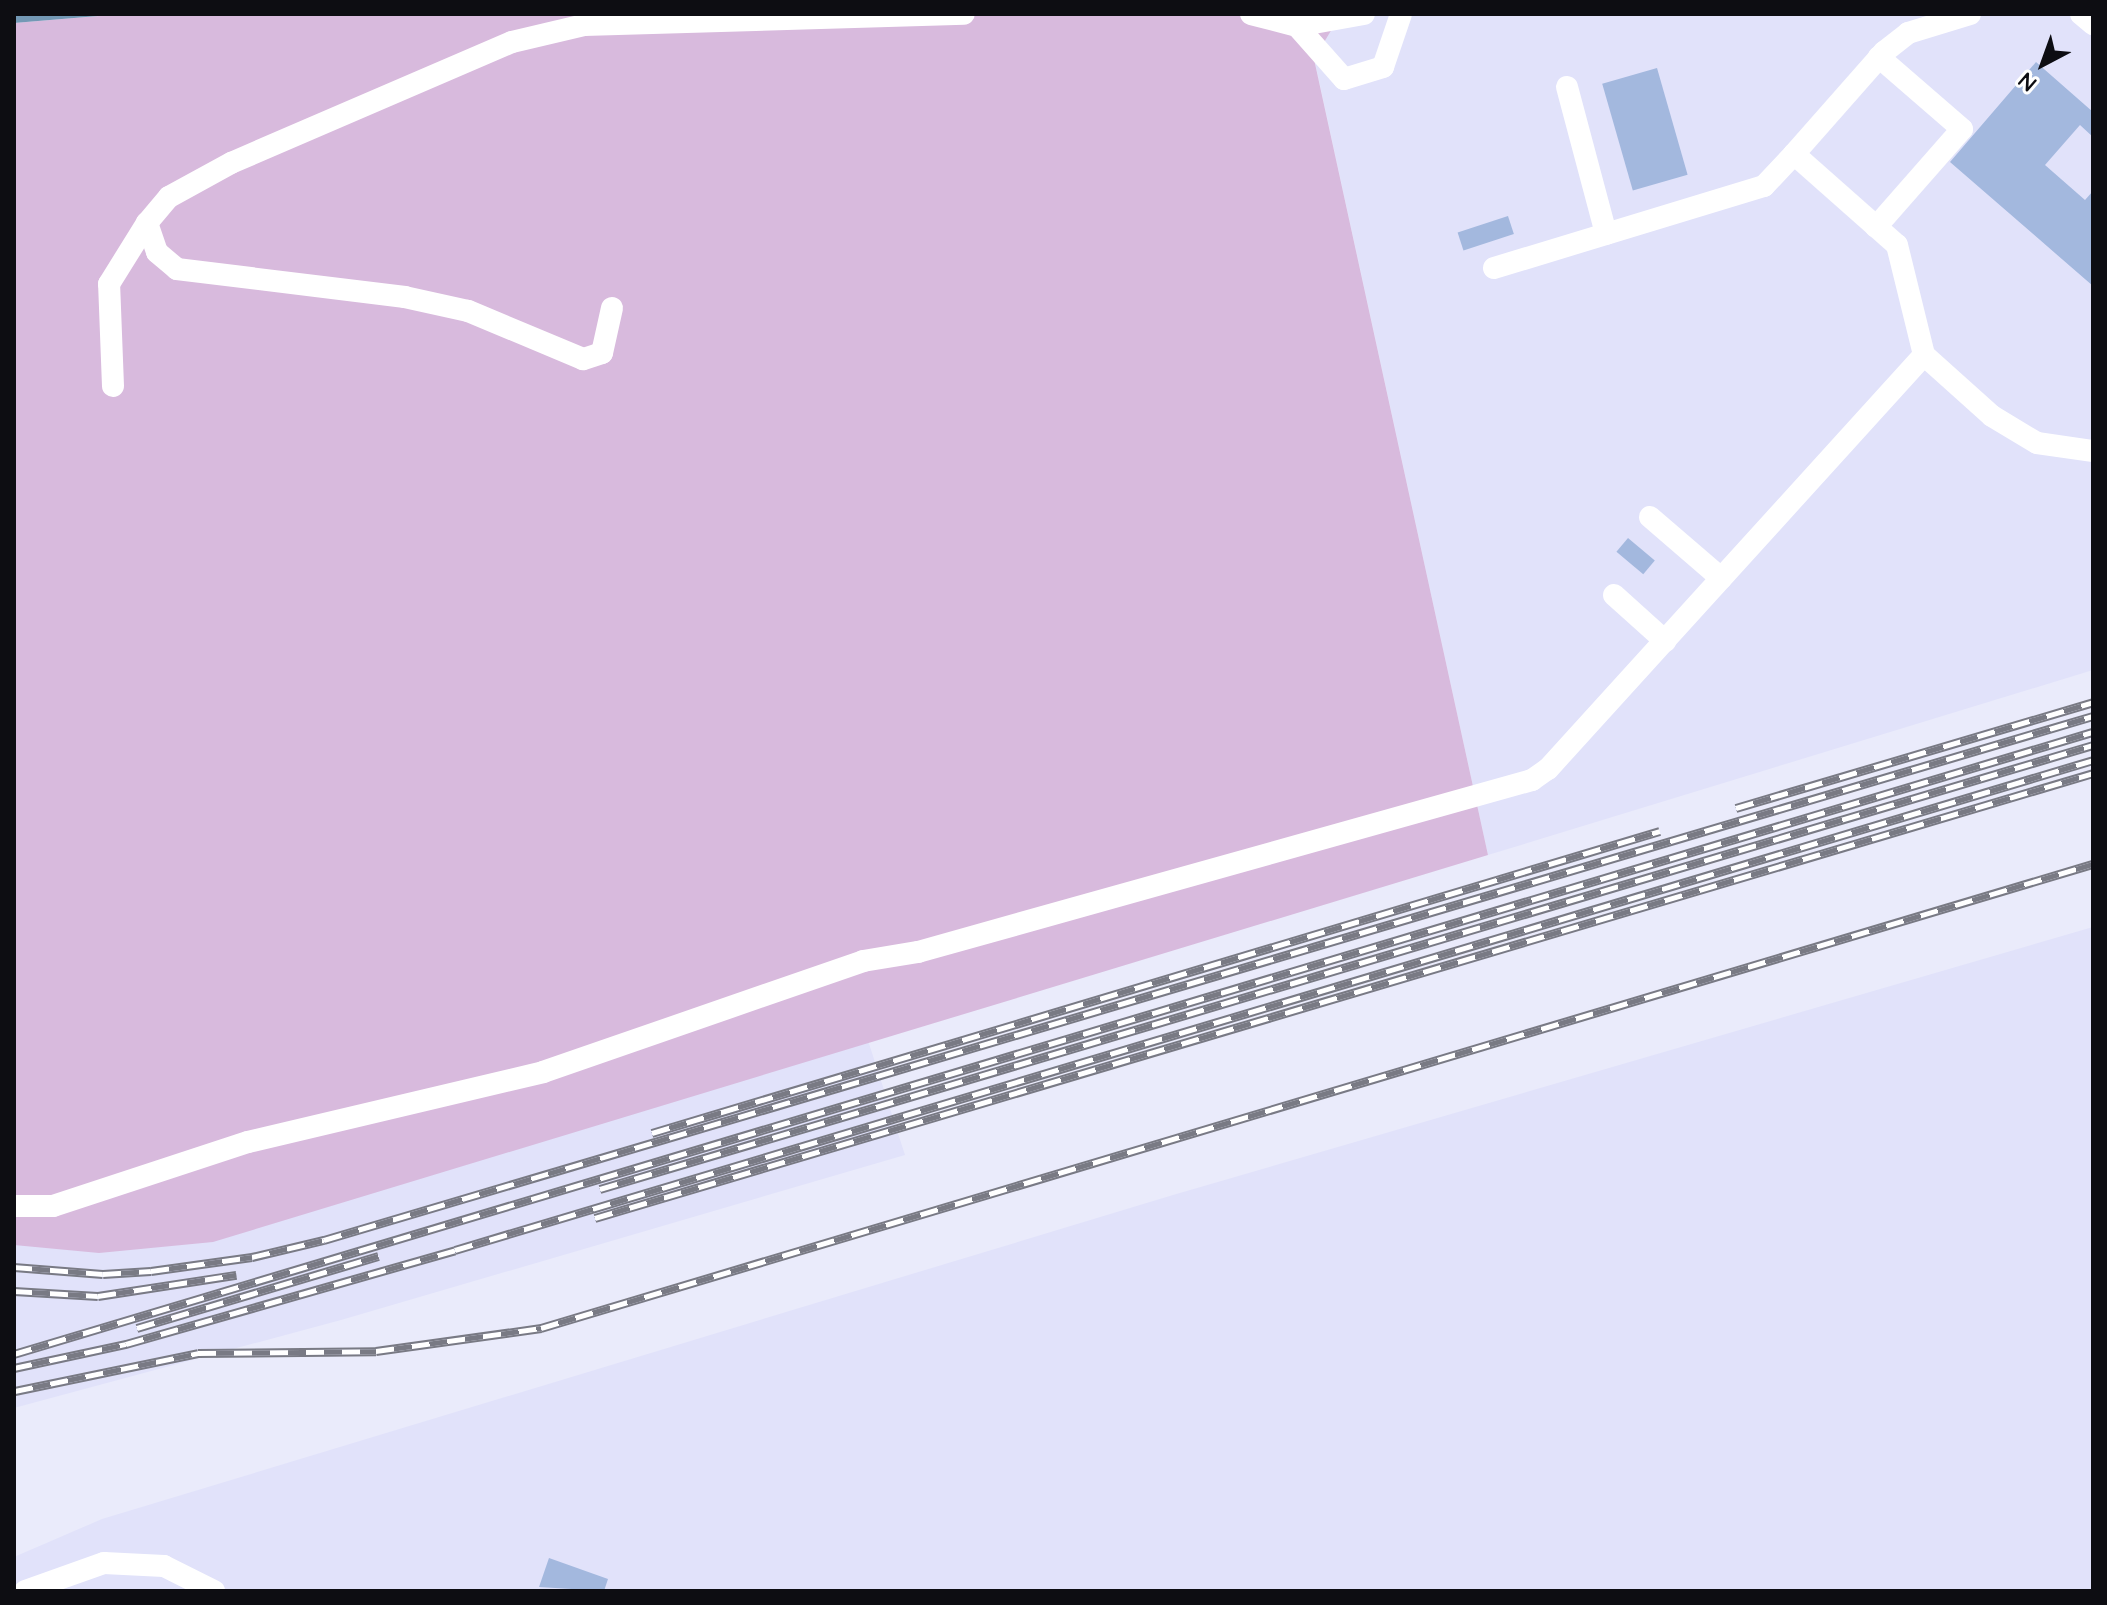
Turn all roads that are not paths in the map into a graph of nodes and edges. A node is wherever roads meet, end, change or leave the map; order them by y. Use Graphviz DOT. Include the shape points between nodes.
graph roads {
  1 [pos="964,14"];
  2 [pos="1251,14"];
  3 [pos="1364,14"];
  4 [pos="1401,14"];
  5 [pos="1970,14"];
  6 [pos="2081,14"];
  7 [pos="2093,24"];
  8 [pos="1297,26"];
  9 [pos="1879,57"];
  10 [pos="1567,87"];
  11 [pos="1794,154"];
  12 [pos="147,223"];
  13 [pos="1876,227"];
  14 [pos="1606,234"];
  15 [pos="1494,268"];
  16 [pos="612,308"];
  17 [pos="1924,355"];
  18 [pos="113,386"];
  19 [pos="2093,451"];
  20 [pos="1650,517"];
  21 [pos="1721,578"];
  22 [pos="1614,595"];
  23 [pos="1665,641"];
  24 [pos="14,1206"];
  25 [pos="25,1591"];
  26 [pos="214,1591"];
  1 -- 12 [label="lane" via="584,25 512,42 231,163 169,197"];
  2 -- 8 [label="lane"];
  3 -- 8 [label="lane"];
  4 -- 8 [label="lane" via="1383,67 1344,79"];
  5 -- 9 [label="lane" via="1908,33"];
  6 -- 7 [label="lane"];
  9 -- 11 [label="lane"];
  9 -- 13 [label="lane" via="1962,129"];
  10 -- 14 [label="lane"];
  11 -- 13 [label="lane"];
  11 -- 14 [label="lane" via="1764,186"];
  12 -- 16 [label="lane" via="157,252 177,269 421,300 468,311 583,359 602,353"];
  12 -- 18 [label="lane" via="109,284"];
  13 -- 17 [label="lane" via="1901,255"];
  14 -- 15 [label="lane"];
  17 -- 19 [label="lane" via="1992,416 2037,443"];
  17 -- 21 [label="lane"];
  20 -- 21 [label="lane"];
  21 -- 23 [label="lane"];
  22 -- 23 [label="lane"];
  23 -- 24 [label="lane" via="1532,780 918,952 863,961 543,1072 248,1142 53,1206"];
  25 -- 26 [label="lane" via="104,1563 164,1566"];
}
